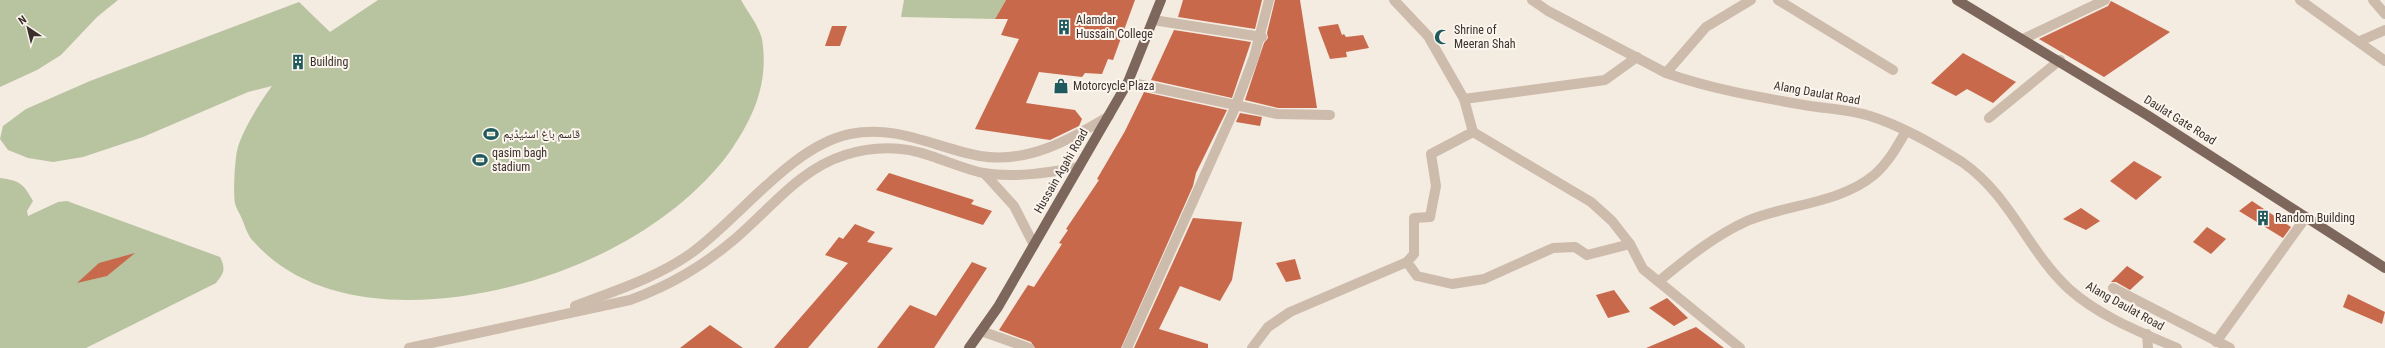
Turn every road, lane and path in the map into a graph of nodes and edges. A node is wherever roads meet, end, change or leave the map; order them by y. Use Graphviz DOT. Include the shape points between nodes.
graph roads {
  1 [pos="1161,0"];
  2 [pos="1269,0"];
  3 [pos="1394,0"];
  4 [pos="1532,0"];
  5 [pos="1751,0"];
  6 [pos="1778,0"];
  7 [pos="1957,0"];
  8 [pos="2105,0"];
  9 [pos="2300,0"];
  10 [pos="2373,0"];
  11 [pos="2385,14"];
  12 [pos="1153,20"];
  13 [pos="2385,30"];
  14 [pos="1262,36"];
  15 [pos="2023,39"];
  16 [pos="2360,41"];
  17 [pos="1637,58"];
  18 [pos="2060,60"];
  19 [pos="2385,61"];
  20 [pos="1893,70"];
  21 [pos="1666,73"];
  22 [pos="1128,82"];
  23 [pos="1464,99"];
  24 [pos="1237,104"];
  25 [pos="1330,115"];
  26 [pos="1109,116"];
  27 [pos="1988,118"];
  28 [pos="1906,131"];
  29 [pos="1473,132"];
  30 [pos="1079,167"];
  31 [pos="984,173"];
  32 [pos="2306,218"];
  33 [pos="1630,244"];
  34 [pos="1034,245"];
  35 [pos="1407,262"];
  36 [pos="2385,268"];
  37 [pos="1659,282"];
  38 [pos="2113,288"];
  39 [pos="546,316"];
  40 [pos="981,331"];
  41 [pos="2147,334"];
  42 [pos="2216,342"];
  43 [pos="409,348"];
  44 [pos="969,348"];
  45 [pos="1029,348"];
  46 [pos="1127,348"];
  47 [pos="1252,348"];
  48 [pos="1740,348"];
  49 [pos="2148,348"];
  50 [pos="2177,348"];
  51 [pos="2230,348"];
  1 -- 12 [label="main road, Hussain Agahi Road"];
  2 -- 14 [label="street"];
  3 -- 23 [label="street" via="1428,36"];
  4 -- 17 [label="street, Alang Daulat Road"];
  5 -- 21 [label="street" via="1706,27"];
  6 -- 20 [label="street"];
  7 -- 15 [label="main road, Daulat Gate Road"];
  8 -- 15 [label="street"];
  9 -- 16 [label="street"];
  10 -- 11 [label="street"];
  12 -- 14 [label="street"];
  12 -- 22 [label="main road, Hussain Agahi Road"];
  13 -- 16 [label="street"];
  14 -- 24 [label="street"];
  15 -- 18 [label="main road, Daulat Gate Road"];
  16 -- 19 [label="street"];
  17 -- 21 [label="street, Alang Daulat Road"];
  17 -- 23 [label="street" via="1605,80"];
  18 -- 27 [label="street"];
  18 -- 32 [label="main road, Daulat Gate Road"];
  21 -- 28 [label="street, Alang Daulat Road" via="1707,86 1856,112"];
  22 -- 24 [label="street"];
  22 -- 26 [label="main road, Hussain Agahi Road"];
  23 -- 29 [label="street"];
  24 -- 25 [label="street" via="1277,114"];
  24 -- 46 [label="street" via="1196,201"];
  26 -- 30 [label="main road, Hussain Agahi Road"];
  26 -- 39 [label="street" via="1062,144 1018,156 980,156 906,134 887,131 849,134 817,148 798,162 709,241 688,256 633,283"];
  28 -- 37 [label="street" via="1896,150 1874,176 1851,188 1760,216 1727,232 1702,246"];
  28 -- 41 [label="street, Alang Daulat Road" via="1936,146 1976,172 2005,202 2046,262 2068,288 2102,311"];
  29 -- 33 [label="street" via="1591,202 1612,221"];
  29 -- 35 [label="street" via="1431,154 1436,186 1430,217 1414,218 1414,254"];
  30 -- 31 [label="street" via="1018,176"];
  30 -- 34 [label="main road, Hussain Agahi Road"];
  31 -- 34 [label="street" via="1000,187 1018,209"];
  31 -- 39 [label="street" via="908,150 872,149 852,152 819,165 803,176 719,253 693,272 665,287 630,300"];
  32 -- 36 [label="main road, Daulat Gate Road"];
  32 -- 42 [label="street"];
  33 -- 35 [label="street" via="1588,255 1575,247 1553,248 1484,280 1452,284 1417,276"];
  33 -- 37 [label="street" via="1643,269"];
  34 -- 40 [label="main road, Hussain Agahi Road"];
  35 -- 47 [label="street" via="1290,312 1268,328"];
  37 -- 48 [label="street"];
  38 -- 42 [label="street"];
  39 -- 43 [label="street"];
  40 -- 44 [label="main road, Hussain Agahi Road"];
  40 -- 45 [label="street"];
  41 -- 49 [label="street"];
  41 -- 50 [label="street, Alang Daulat Road"];
  42 -- 51 [label="street"];
}
